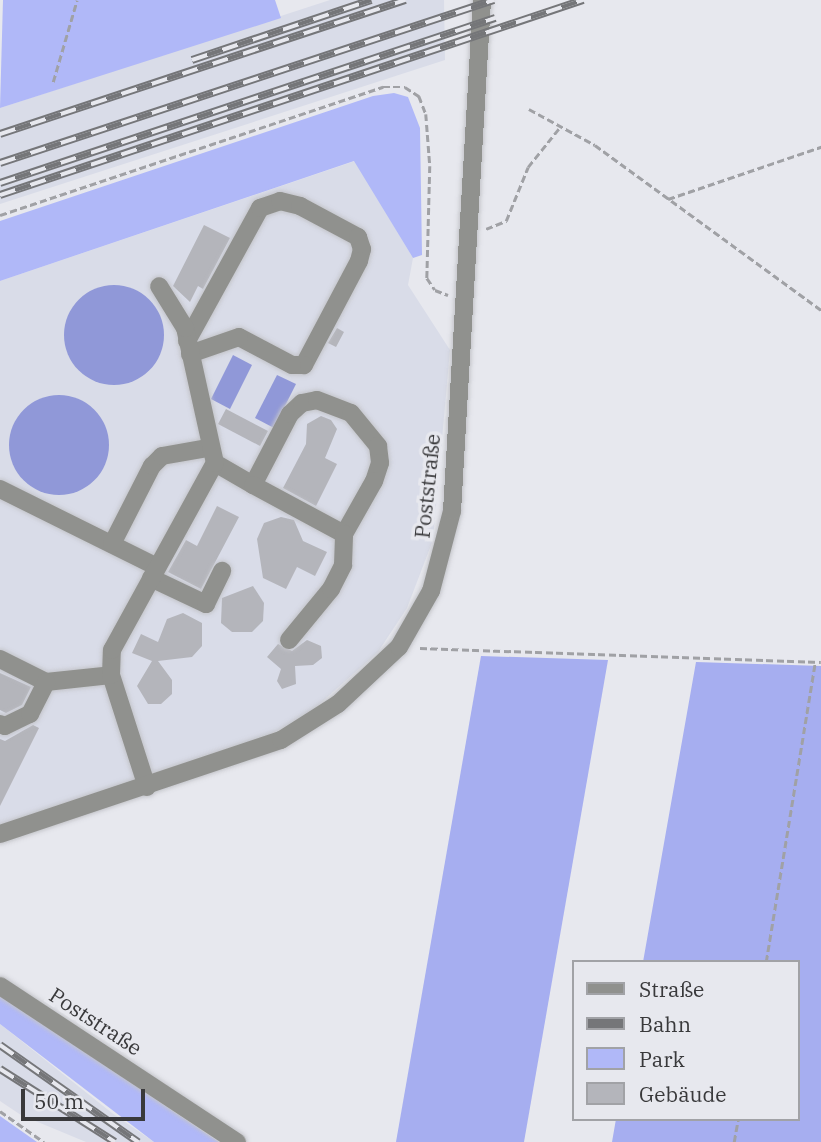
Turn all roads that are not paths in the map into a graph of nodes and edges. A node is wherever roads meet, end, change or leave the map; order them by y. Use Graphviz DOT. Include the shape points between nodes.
graph roads {
  1 [pos="482,0"];
  2 [pos="159,286"];
  3 [pos="189,347"];
  4 [pos="212,456"];
  5 [pos="253,485"];
  6 [pos="0,489"];
  7 [pos="344,534"];
  8 [pos="112,544"];
  9 [pos="222,571"];
  10 [pos="154,572"];
  11 [pos="289,640"];
  12 [pos="0,659"];
  13 [pos="111,675"];
  14 [pos="46,682"];
  15 [pos="0,724"];
  16 [pos="147,787"];
  17 [pos="0,834"];
  18 [pos="0,986"];
  19 [pos="237,1142"];
  1 -- 16 [label="street, Poststraße" via="452,511 431,591 399,647 317,720 281,740"];
  2 -- 3 [label="street" via="175,308"];
  3 -- 3 [label="street" via="239,337 292,365 304,365 359,261 358,237 300,206 279,201 260,208"];
  3 -- 4 [label="street"];
  4 -- 5 [label="street"];
  4 -- 8 [label="street" via="162,456 152,466"];
  4 -- 10 [label="street"];
  5 -- 7 [label="street"];
  5 -- 7 [label="street" via="290,414 302,403 333,403 366,427 378,446 380,463"];
  6 -- 8 [label="street"];
  7 -- 11 [label="street" via="343,565 331,589"];
  8 -- 10 [label="street"];
  9 -- 10 [label="street" via="206,604"];
  10 -- 13 [label="street" via="112,650"];
  12 -- 14 [label="street"];
  13 -- 14 [label="street"];
  13 -- 16 [label="street"];
  14 -- 15 [label="street" via="30,714"];
  16 -- 17 [label="street, Poststraße"];
  18 -- 19 [label="street, Poststraße"];
}
